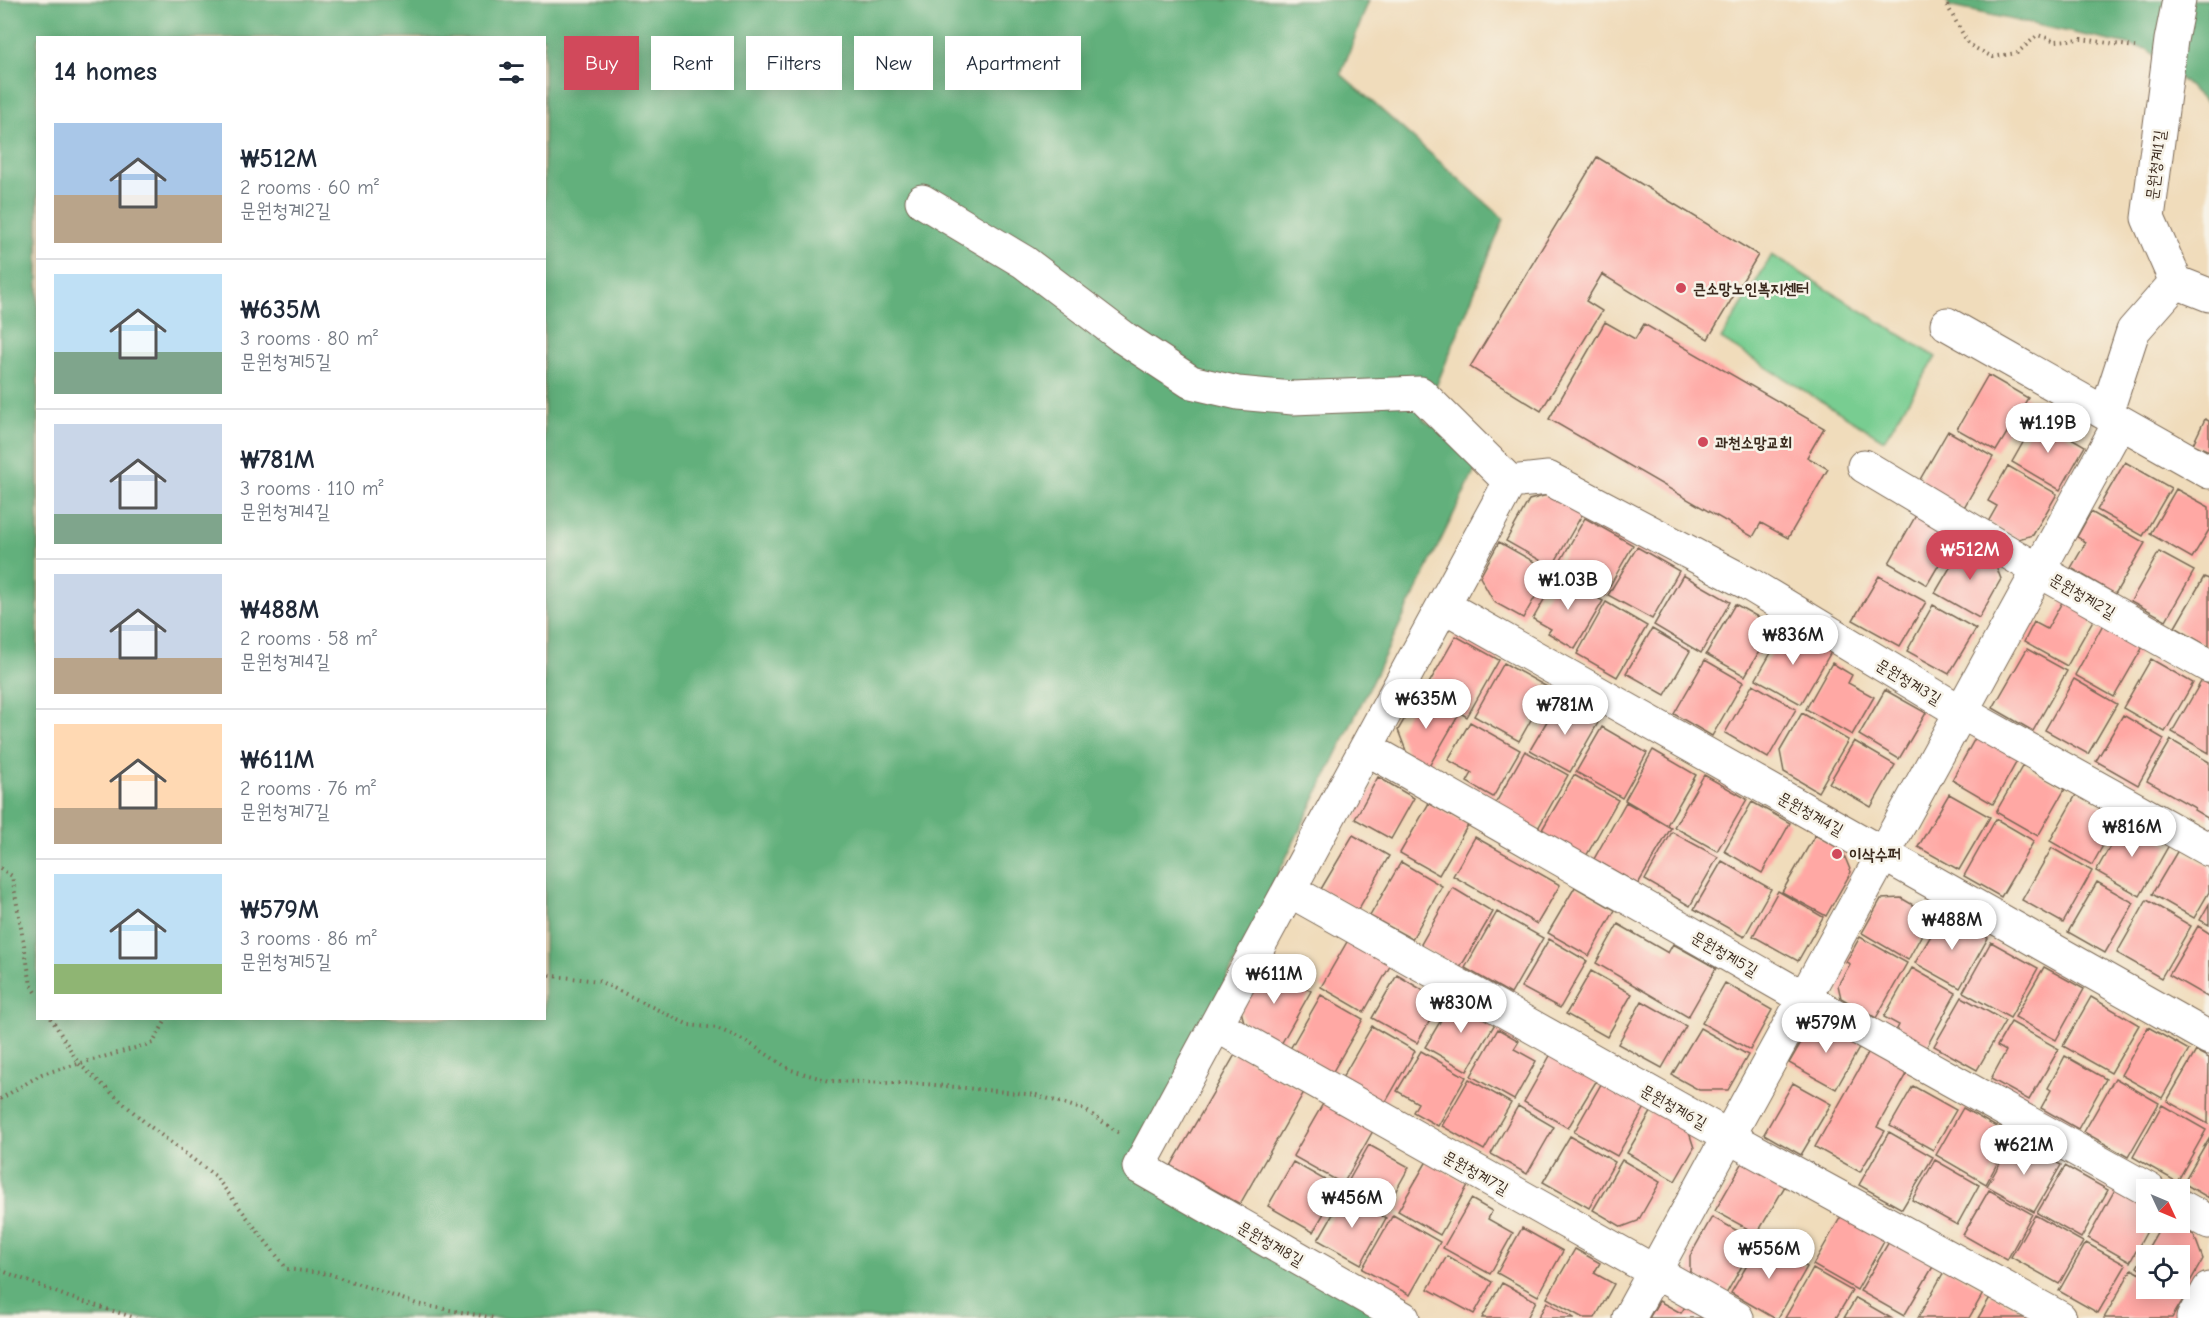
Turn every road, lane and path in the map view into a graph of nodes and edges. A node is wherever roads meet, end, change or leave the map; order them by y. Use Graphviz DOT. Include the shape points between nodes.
graph roads {
  1 [pos="1944,0"];
  2 [pos="2179,0"];
  3 [pos="2171,40"];
  4 [pos="922,201"];
  5 [pos="2175,282"];
  6 [pos="2209,295"];
  7 [pos="1947,324"];
  8 [pos="2113,418"];
  9 [pos="1864,466"];
  10 [pos="2209,472"];
  11 [pos="1510,482"];
  12 [pos="2038,570"];
  13 [pos="1444,606"];
  14 [pos="2209,666"];
  15 [pos="1961,712"];
  16 [pos="1366,748"];
  17 [pos="2209,850"];
  18 [pos="1883,854"];
  19 [pos="0,868"];
  20 [pos="1289,890"];
  21 [pos="546,975"];
  22 [pos="36,992"];
  23 [pos="1804,998"];
  24 [pos="52,1020"];
  25 [pos="166,1020"];
  26 [pos="1216,1025"];
  27 [pos="2209,1038"];
  28 [pos="79,1064"];
  29 [pos="0,1099"];
  30 [pos="1729,1137"];
  31 [pos="1139,1167"];
  32 [pos="2136,1182"];
  33 [pos="2190,1212"];
  34 [pos="2209,1222"];
  35 [pos="0,1270"];
  36 [pos="1655,1272"];
  37 [pos="2209,1290"];
  38 [pos="126,1317"];
  39 [pos="136,1318"];
  40 [pos="494,1318"];
  41 [pos="1403,1318"];
  42 [pos="1629,1318"];
  43 [pos="1737,1318"];
  44 [pos="2060,1318"];
  45 [pos="2193,1318"];
  1 -- 3 [label="path" via="1970,45 1993,57 2017,53 2038,35 2056,41 2082,39 2141,48"];
  2 -- 3 [label="street, 문원청계1길"];
  3 -- 5 [label="street, 문원청계1길" via="2148,218"];
  4 -- 11 [label="street" via="1024,262 1124,338 1191,382 1238,393 1293,398 1419,393"];
  5 -- 6 [label="street"];
  5 -- 8 [label="street" via="2133,331"];
  7 -- 8 [label="street"];
  8 -- 10 [label="street"];
  8 -- 12 [label="street"];
  9 -- 12 [label="street, 문원청계2길"];
  11 -- 13 [label="street"];
  11 -- 15 [label="street, 문원청계3길" via="1548,478 1749,584"];
  12 -- 14 [label="street, 문원청계2길"];
  12 -- 15 [label="street"];
  13 -- 16 [label="street"];
  13 -- 18 [label="street, 문원청계4길"];
  15 -- 17 [label="street, 문원청계3길"];
  15 -- 18 [label="street"];
  16 -- 20 [label="street"];
  16 -- 23 [label="street, 문원청계5길"];
  18 -- 23 [label="street"];
  18 -- 27 [label="street, 문원청계4길"];
  19 -- 22 [label="path" via="12,876 31,985"];
  20 -- 26 [label="street"];
  20 -- 30 [label="street, 문원청계6길"];
  21 -- 31 [label="path" via="599,981 689,1025 717,1028 791,1070 830,1081 925,1084 1036,1095 1085,1110 1117,1130"];
  23 -- 30 [label="street"];
  23 -- 32 [label="street, 문원청계5길"];
  24 -- 28 [label="path"];
  25 -- 28 [label="path" via="153,1043"];
  26 -- 31 [label="street"];
  26 -- 36 [label="street, 문원청계7길"];
  28 -- 29 [label="path" via="42,1074"];
  28 -- 40 [label="path" via="148,1125 216,1176 287,1269 329,1274 417,1304"];
  30 -- 36 [label="street"];
  30 -- 44 [label="street, 문원청계6길"];
  31 -- 41 [label="street, 문원청계8길"];
  33 -- 34 [label="street"];
  35 -- 38 [label="path"];
  36 -- 42 [label="street"];
  36 -- 43 [label="street, 문원청계7길"];
  37 -- 45 [label="street"];
  38 -- 39 [label="path"];
}
